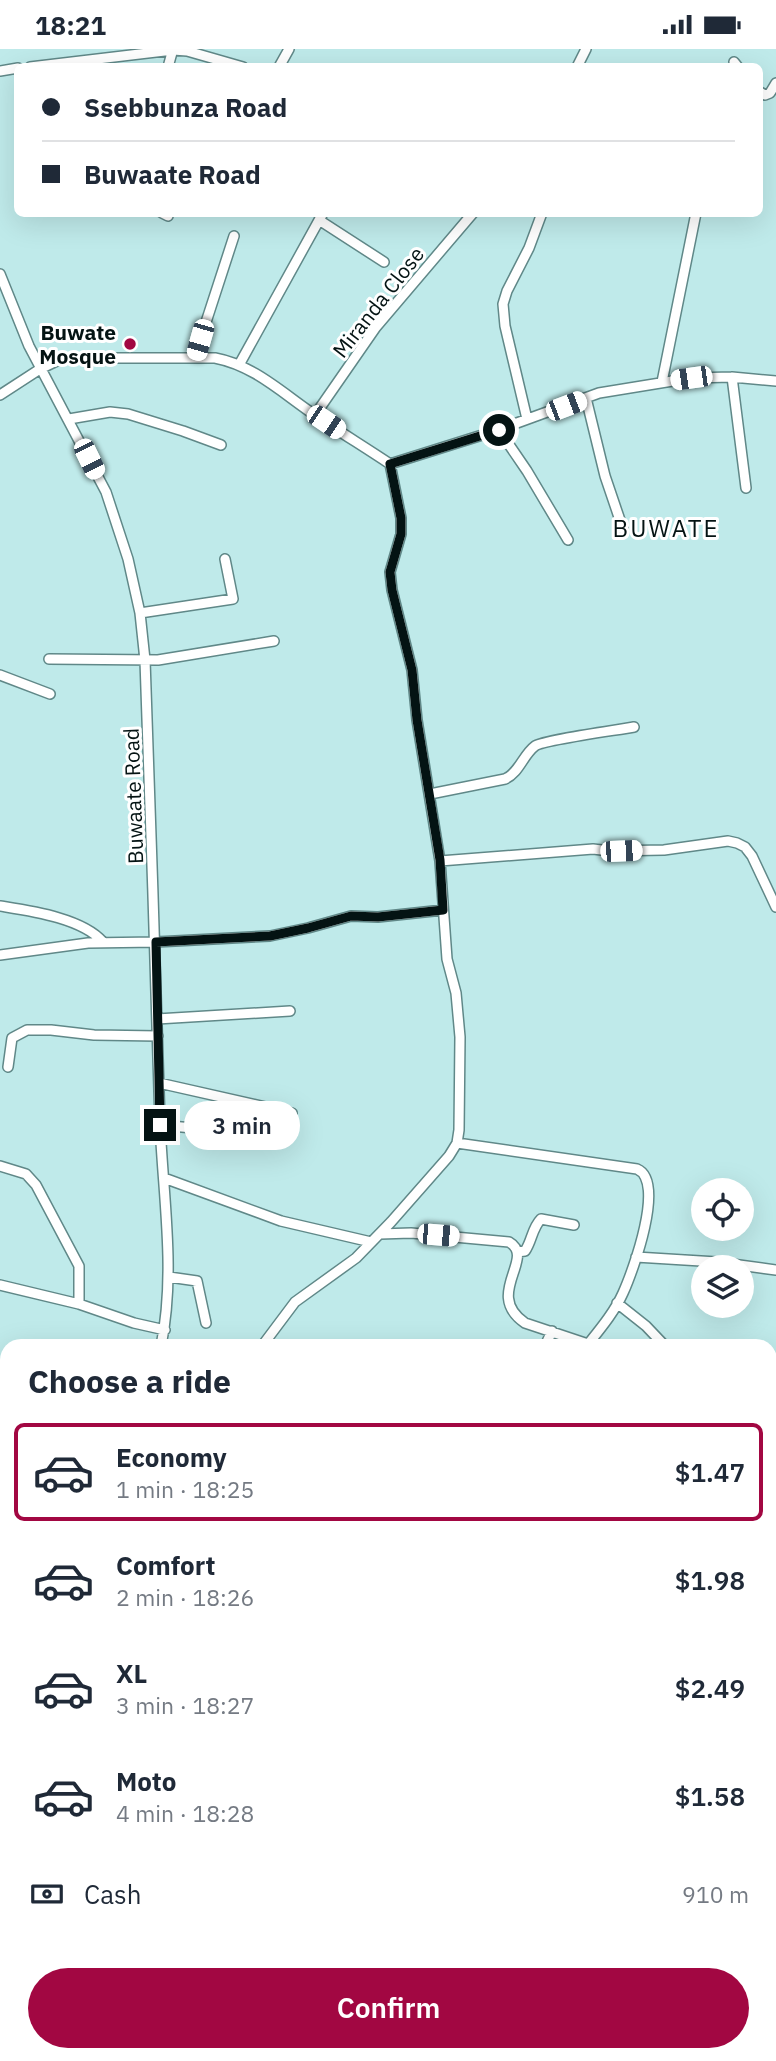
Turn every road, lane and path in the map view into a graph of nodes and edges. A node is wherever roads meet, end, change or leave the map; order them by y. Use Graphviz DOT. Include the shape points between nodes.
graph roads {
  1 [pos="173,49"];
  2 [pos="97,53"];
  3 [pos="49,63"];
  4 [pos="229,63"];
  5 [pos="776,83"];
  6 [pos="763,94"];
  7 [pos="321,217"];
  8 [pos="469,217"];
  9 [pos="541,217"];
  10 [pos="695,217"];
  11 [pos="233,236"];
  12 [pos="384,262"];
  13 [pos="0,274"];
  14 [pos="195,356"];
  15 [pos="239,365"];
  16 [pos="40,369"];
  17 [pos="732,377"];
  18 [pos="776,381"];
  19 [pos="662,382"];
  20 [pos="0,395"];
  21 [pos="586,398"];
  22 [pos="316,415"];
  23 [pos="69,419"];
  24 [pos="527,419"];
  25 [pos="499,430"];
  26 [pos="220,445"];
  27 [pos="390,464"];
  28 [pos="746,488"];
  29 [pos="623,529"];
  30 [pos="568,540"];
  31 [pos="225,559"];
  32 [pos="140,613"];
  33 [pos="274,641"];
  34 [pos="49,659"];
  35 [pos="145,660"];
  36 [pos="0,675"];
  37 [pos="50,694"];
  38 [pos="634,727"];
  39 [pos="430,794"];
  40 [pos="440,860"];
  41 [pos="0,906"];
  42 [pos="776,907"];
  43 [pos="443,910"];
  44 [pos="103,942"];
  45 [pos="156,942"];
  46 [pos="0,955"];
  47 [pos="290,1011"];
  48 [pos="157,1019"];
  49 [pos="158,1036"];
  50 [pos="8,1066"];
  51 [pos="159,1083"];
  52 [pos="292,1113"];
  53 [pos="160,1125"];
  54 [pos="280,1139"];
  55 [pos="457,1143"];
  56 [pos="1,1166"];
  57 [pos="164,1178"];
  58 [pos="574,1225"];
  59 [pos="380,1234"];
  60 [pos="371,1242"];
  61 [pos="517,1252"];
  62 [pos="636,1257"];
  63 [pos="776,1270"];
  64 [pos="169,1276"];
  65 [pos="0,1285"];
  66 [pos="617,1303"];
  67 [pos="79,1304"];
  68 [pos="205,1323"];
  69 [pos="164,1330"];
  70 [pos="552,1331"];
  71 [pos="162,1339"];
  72 [pos="267,1339"];
  73 [pos="548,1339"];
  74 [pos="574,1339"];
  75 [pos="594,1339"];
  76 [pos="658,1339"];
  1 -- 2 [label="street"];
  1 -- 4 [label="street"];
  2 -- 3 [label="street"];
  5 -- 6 [label="street" via="770,93"];
  7 -- 12 [label="street"];
  7 -- 15 [label="street"];
  8 -- 22 [label="street, Miranda Close" via="376,327"];
  9 -- 24 [label="street" via="503,304"];
  10 -- 19 [label="street"];
  11 -- 14 [label="street"];
  13 -- 16 [label="street, Buwaate Road"];
  14 -- 15 [label="street"];
  14 -- 16 [label="street" via="75,357"];
  15 -- 22 [label="street"];
  16 -- 20 [label="street"];
  16 -- 23 [label="street, Buwaate Road"];
  17 -- 18 [label="street"];
  17 -- 19 [label="street"];
  17 -- 28 [label="street"];
  19 -- 21 [label="street"];
  21 -- 24 [label="street"];
  21 -- 29 [label="street"];
  22 -- 27 [label="street"];
  23 -- 26 [label="street" via="110,412 128,414"];
  23 -- 32 [label="street, Buwaate Road" via="106,492"];
  24 -- 25 [label="street"];
  25 -- 27 [label="street"];
  25 -- 30 [label="street"];
  27 -- 39 [label="street" via="401,518 390,572 392,590 412,670"];
  31 -- 32 [label="street" via="233,599"];
  32 -- 35 [label="street, Buwaate Road"];
  33 -- 35 [label="street"];
  34 -- 35 [label="street"];
  35 -- 45 [label="street, Buwaate Road"];
  36 -- 37 [label="street"];
  38 -- 39 [label="street" via="539,744 505,779"];
  39 -- 40 [label="street"];
  40 -- 42 [label="street" via="593,849 664,850 728,841 745,847 752,856"];
  40 -- 43 [label="street"];
  41 -- 44 [label="street" via="84,927"];
  43 -- 45 [label="street" via="351,916 270,936"];
  43 -- 55 [label="street" via="460,1037"];
  44 -- 45 [label="street"];
  44 -- 46 [label="street"];
  45 -- 48 [label="street, Buwaate Road"];
  47 -- 48 [label="street"];
  48 -- 49 [label="street, Buwaate Road"];
  49 -- 50 [label="street" via="27,1030 12,1038"];
  49 -- 51 [label="street, Buwaate Road"];
  51 -- 52 [label="street"];
  51 -- 53 [label="street, Buwaate Road"];
  53 -- 54 [label="street"];
  53 -- 57 [label="street, Buwaate Road"];
  55 -- 59 [label="street"];
  55 -- 62 [label="street" via="642,1172 648,1181 649,1204"];
  56 -- 67 [label="street" via="26,1174 36,1185 79,1266"];
  57 -- 60 [label="street" via="281,1221"];
  57 -- 64 [label="street, Buwaate Road"];
  58 -- 61 [label="street" via="541,1219 528,1247"];
  59 -- 60 [label="street"];
  59 -- 61 [label="street" via="509,1242"];
  60 -- 72 [label="street" via="295,1301"];
  61 -- 70 [label="street" via="507,1293 510,1305 525,1323"];
  62 -- 63 [label="street"];
  62 -- 66 [label="street"];
  64 -- 68 [label="street" via="197,1281"];
  64 -- 69 [label="street, Buwaate Road"];
  65 -- 67 [label="street"];
  66 -- 75 [label="street"];
  66 -- 76 [label="street"];
  67 -- 69 [label="street"];
  69 -- 71 [label="street, Buwaate Road"];
  70 -- 73 [label="street"];
  70 -- 74 [label="street"];
}
